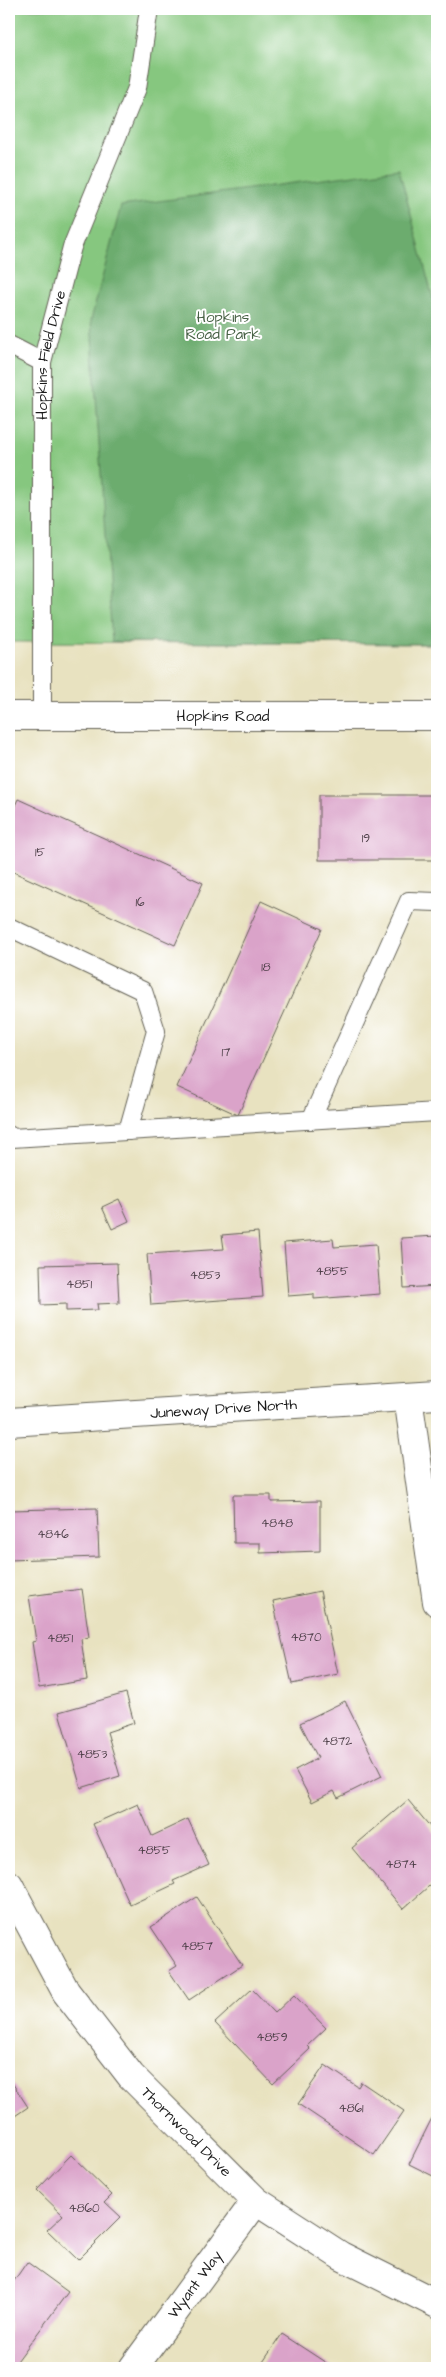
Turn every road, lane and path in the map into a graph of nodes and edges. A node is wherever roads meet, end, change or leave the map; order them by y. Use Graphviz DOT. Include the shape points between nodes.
graph roads {
  1 [pos="149,9"];
  2 [pos="9,345"];
  3 [pos="42,362"];
  4 [pos="9,716"];
  5 [pos="42,716"];
  6 [pos="437,716"];
  7 [pos="437,902"];
  8 [pos="9,927"];
  9 [pos="437,1112"];
  10 [pos="310,1120"];
  11 [pos="128,1131"];
  12 [pos="9,1135"];
  13 [pos="437,1395"];
  14 [pos="408,1396"];
  15 [pos="9,1422"];
  16 [pos="437,1602"];
  17 [pos="9,1885"];
  18 [pos="256,2201"];
  19 [pos="437,2304"];
  20 [pos="133,2368"];
  1 -- 3 [label="lane, Hopkins Field Drive" via="138,88 72,247"];
  2 -- 3 [label="lane"];
  3 -- 5 [label="lane, Hopkins Field Drive"];
  4 -- 5 [label="street, Hopkins Road"];
  5 -- 6 [label="street, Hopkins Road"];
  7 -- 10 [label="lane" via="409,901"];
  8 -- 11 [label="lane" via="144,991 156,1031"];
  9 -- 10 [label="lane"];
  10 -- 11 [label="lane"];
  11 -- 12 [label="lane" via="12,1138"];
  13 -- 14 [label="street, Juneway Drive North"];
  14 -- 15 [label="street, Juneway Drive North"];
  14 -- 16 [label="street"];
  17 -- 18 [label="street, Thornwood Drive" via="66,1992 119,2061"];
  18 -- 19 [label="street, Thornwood Drive" via="340,2256"];
  18 -- 20 [label="street, Wyant Way"];
}
